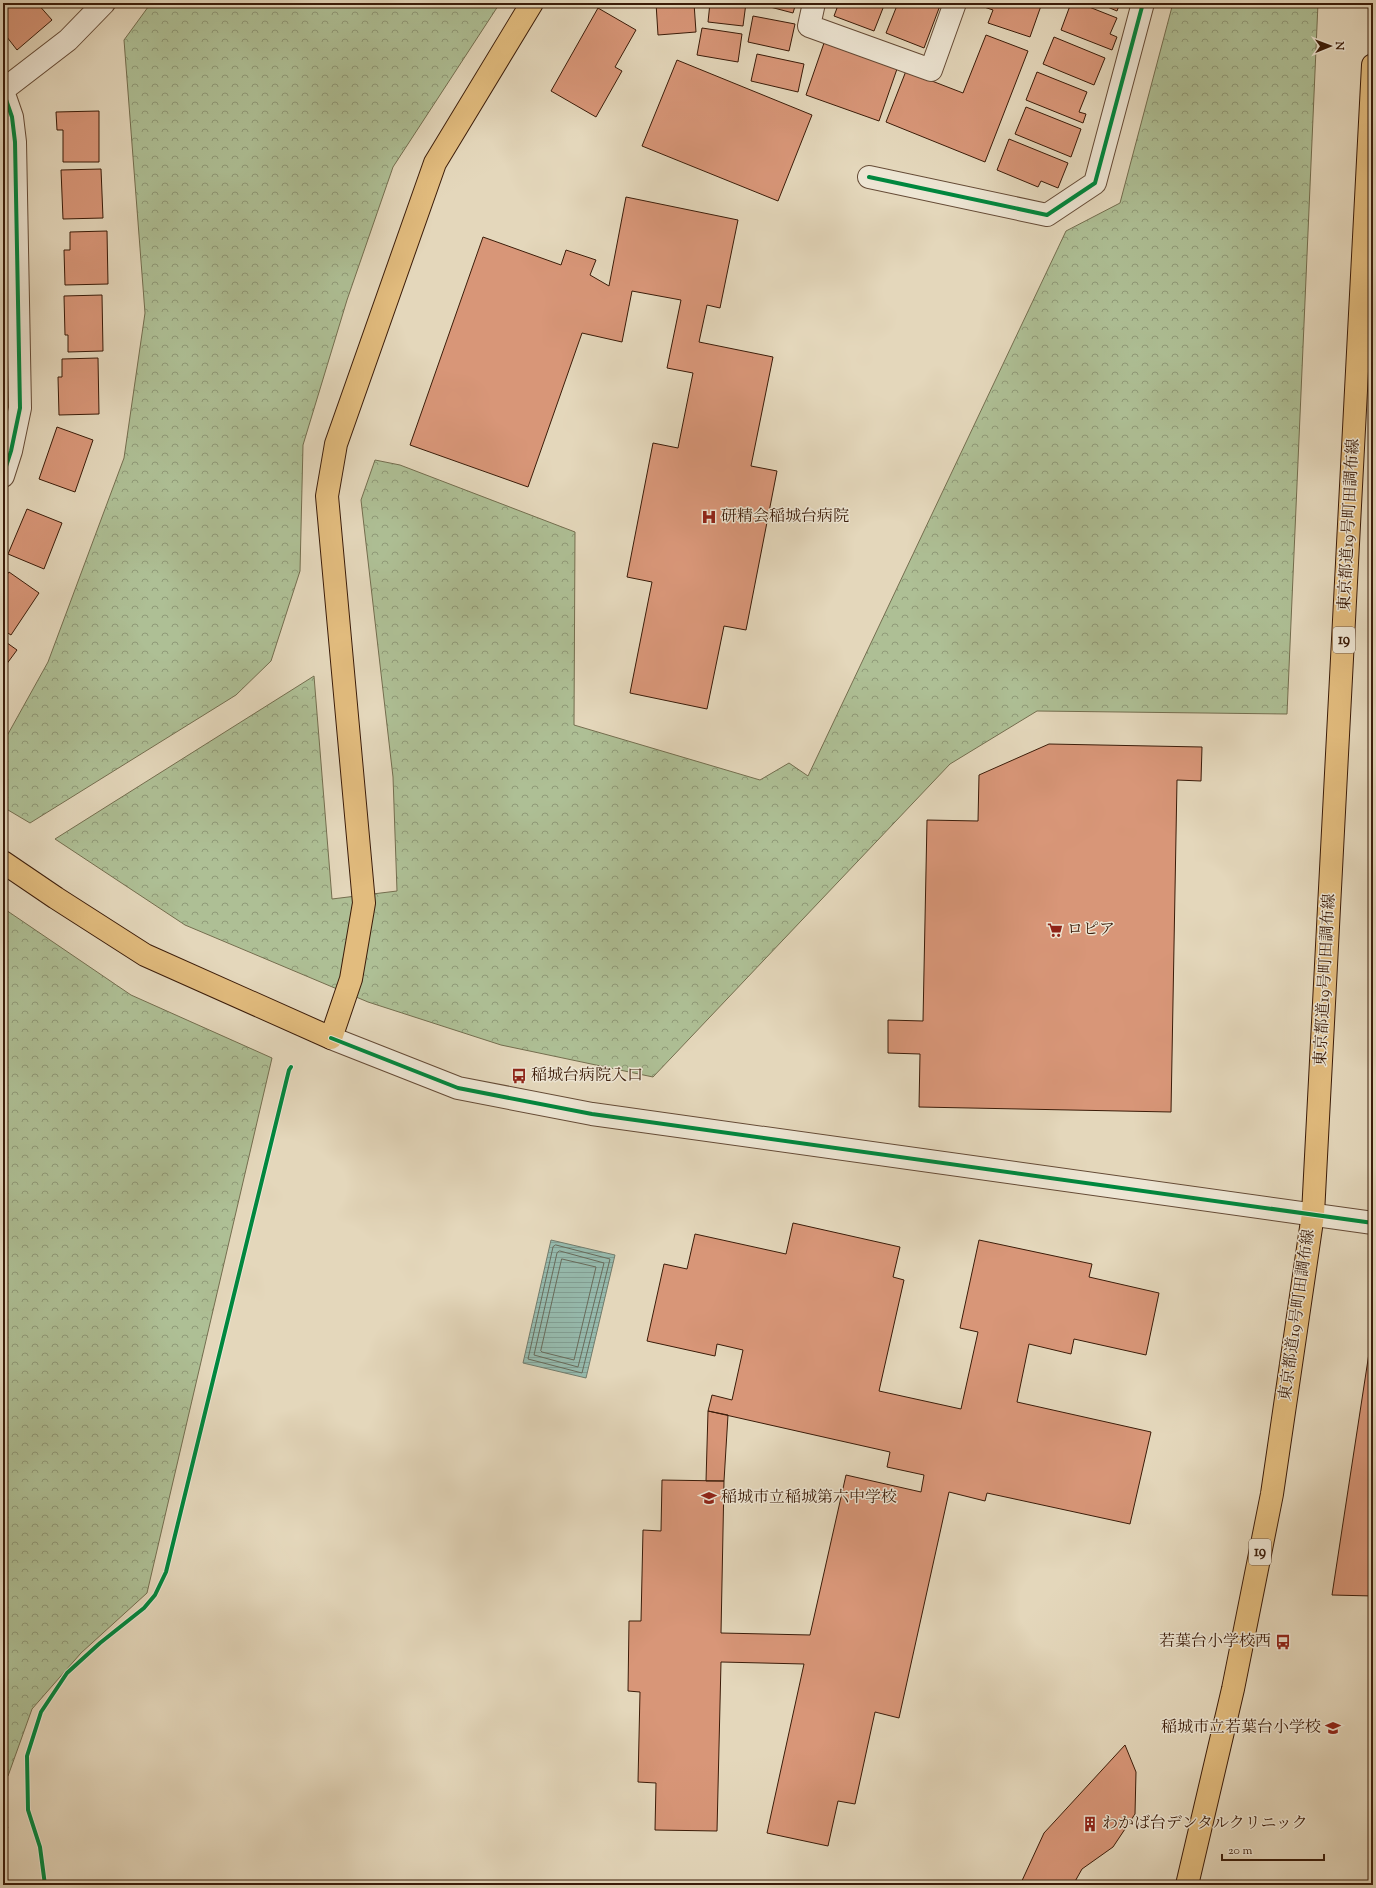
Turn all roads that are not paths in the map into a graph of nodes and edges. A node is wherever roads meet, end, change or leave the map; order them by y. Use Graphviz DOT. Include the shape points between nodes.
graph roads {
  1 [pos="104,3"];
  2 [pos="532,3"];
  3 [pos="814,3"];
  4 [pos="955,3"];
  5 [pos="1143,3"];
  6 [pos="1373,65"];
  7 [pos="3,91"];
  8 [pos="868,177"];
  9 [pos="3,476"];
  10 [pos="3,862"];
  11 [pos="331,1038"];
  12 [pos="1313,1214"];
  13 [pos="1373,1223"];
  14 [pos="1187,1885"];
  1 -- 7 [label="street" via="68,40"];
  2 -- 11 [label="main road" via="435,163 336,444 328,496 364,903 351,979"];
  3 -- 4 [label="street" via="810,26 932,70"];
  5 -- 8 [label="street" via="1095,183 1047,215"];
  6 -- 12 [label="main road, 東京都道19号町田調布線 / 19"];
  7 -- 9 [label="street" via="12,117 15,142 20,408"];
  10 -- 11 [label="main road" via="145,955"];
  11 -- 12 [label="street" via="458,1088 592,1114"];
  12 -- 13 [label="street"];
  12 -- 14 [label="main road, 東京都道19号町田調布線 / 19" via="1272,1494 1233,1689"];
}
